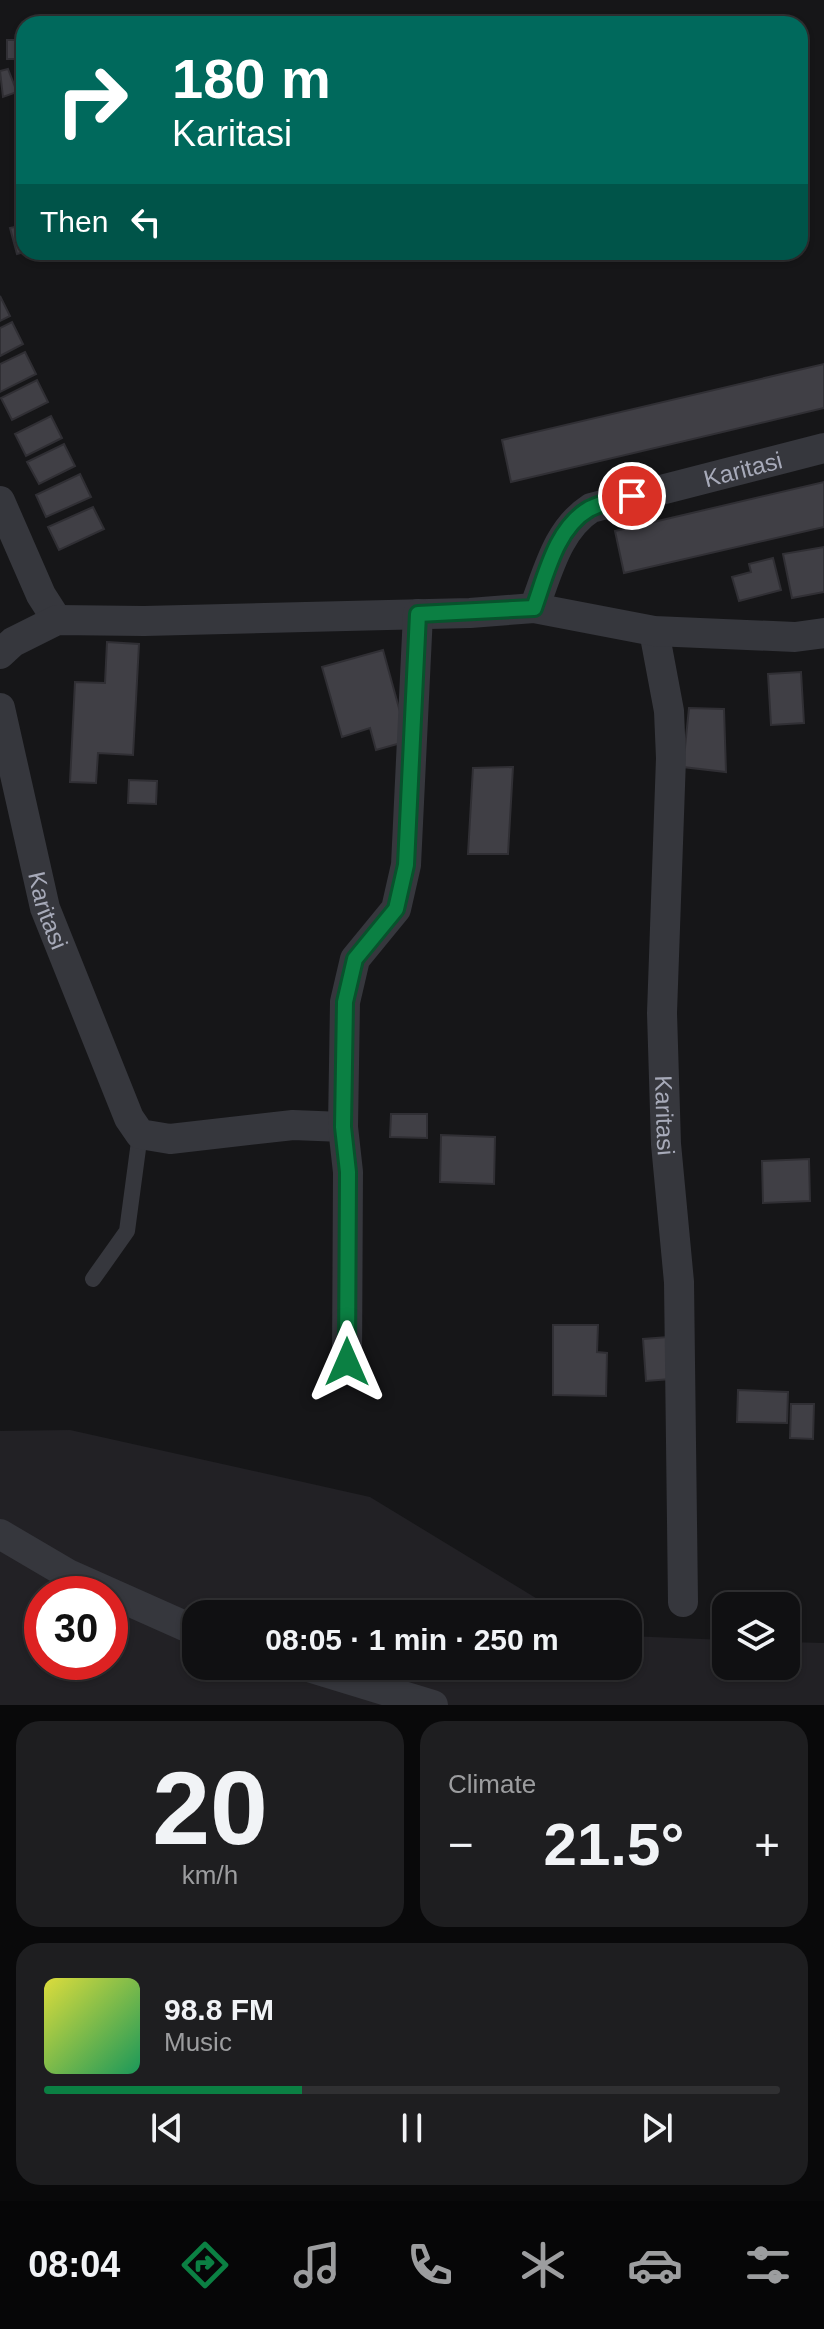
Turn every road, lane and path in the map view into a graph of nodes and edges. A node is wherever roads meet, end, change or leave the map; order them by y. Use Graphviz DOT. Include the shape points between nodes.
graph roads {
  1 [pos="824,448"];
  2 [pos="0,501"];
  3 [pos="534,608"];
  4 [pos="418,614"];
  5 [pos="57,620"];
  6 [pos="654,631"];
  7 [pos="824,633"];
  8 [pos="0,654"];
  9 [pos="0,708"];
  10 [pos="343,1127"];
  11 [pos="140,1134"];
  12 [pos="93,1279"];
  13 [pos="347,1362"];
  14 [pos="0,1534"];
  15 [pos="683,1602"];
  16 [pos="182,1625"];
  17 [pos="351,1680"];
  18 [pos="433,1705"];
  1 -- 3 [label="street, Karitasi" via="591,508 561,538"];
  2 -- 5 [label="street"];
  3 -- 4 [label="street"];
  3 -- 6 [label="street"];
  4 -- 5 [label="street"];
  4 -- 10 [label="street" via="406,865 396,909 355,959 351,973 345,1002"];
  5 -- 8 [label="street"];
  6 -- 7 [label="street" via="795,637"];
  6 -- 15 [label="street, Karitasi" via="669,711 671,758 662,1013 666,1144 679,1282"];
  9 -- 11 [label="street, Karitasi" via="45,908"];
  10 -- 11 [label="street" via="293,1125 170,1139"];
  10 -- 13 [label="street" via="348,1172"];
  11 -- 12 [label="lane" via="127,1231"];
  14 -- 16 [label="street" via="68,1574"];
  17 -- 18 [label="street"];
}
